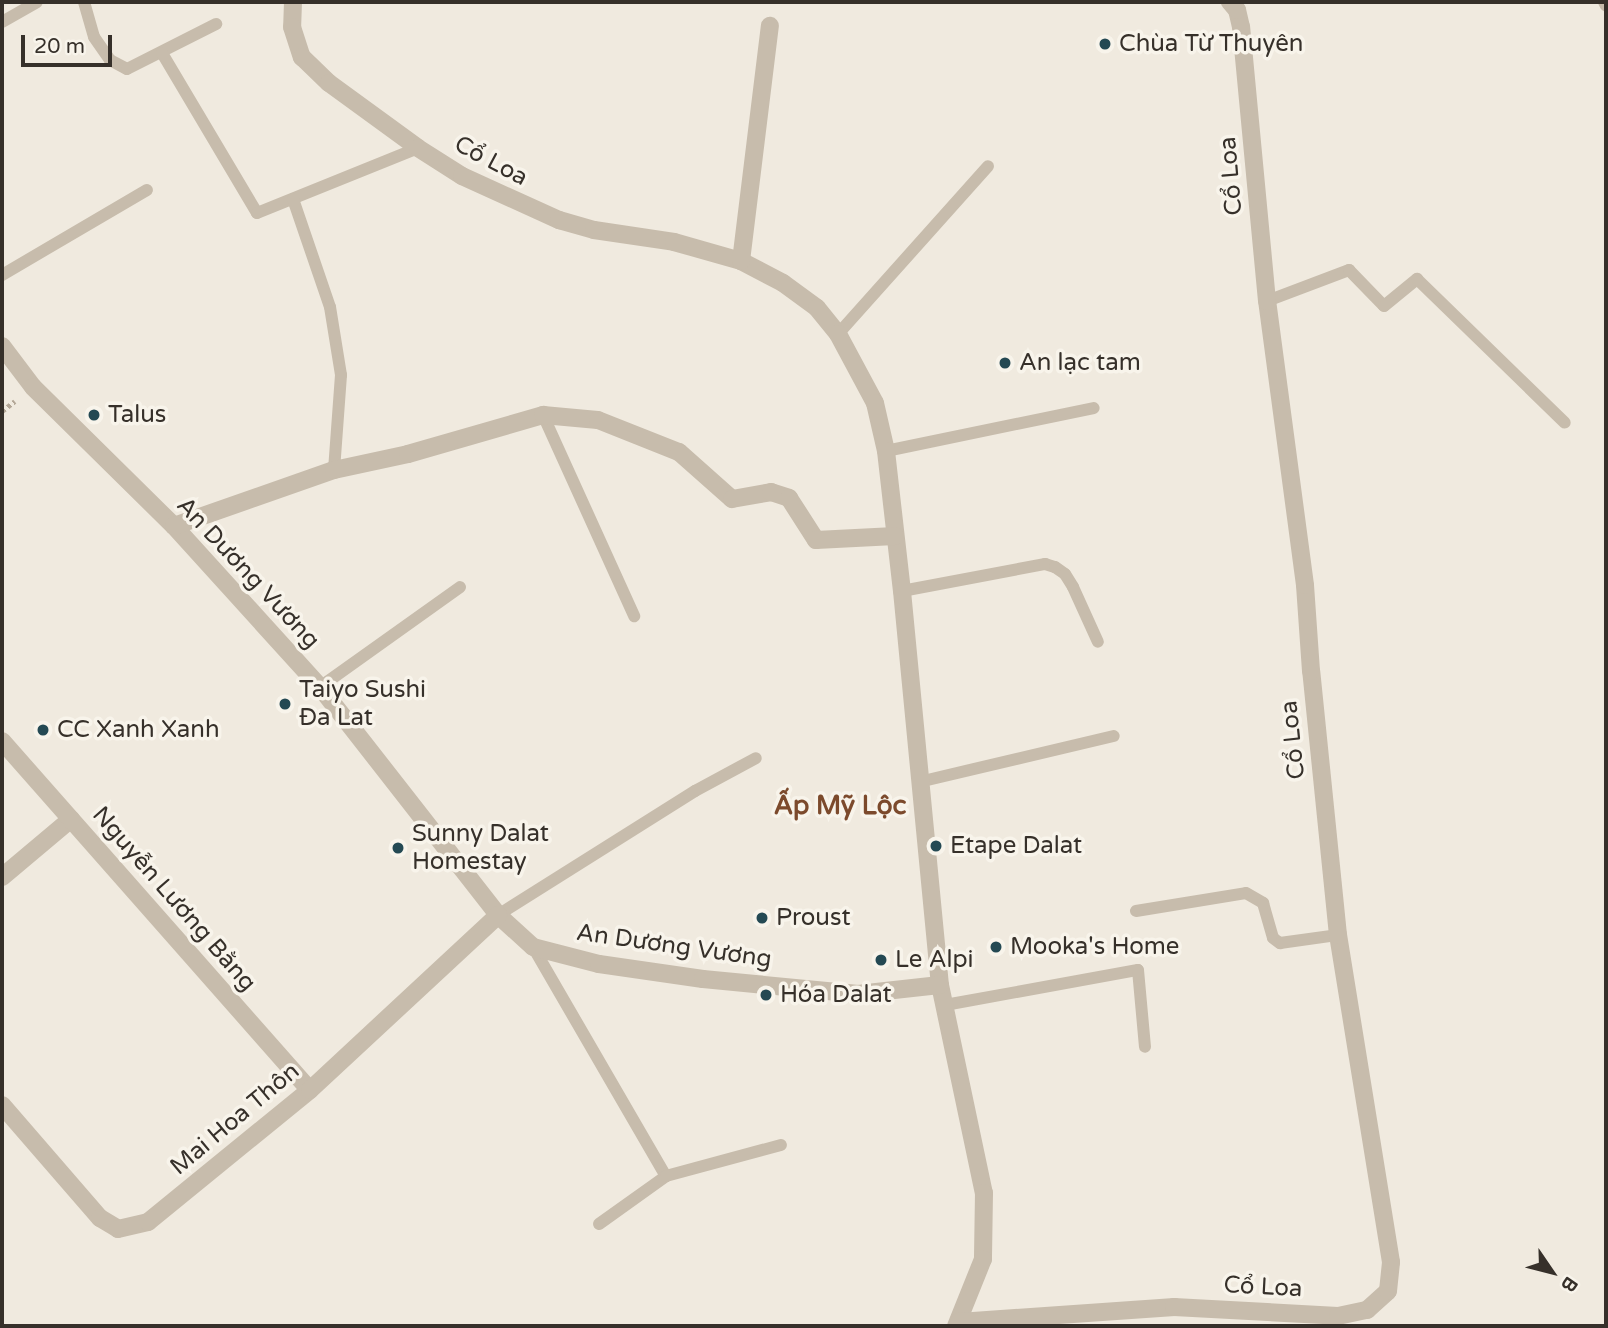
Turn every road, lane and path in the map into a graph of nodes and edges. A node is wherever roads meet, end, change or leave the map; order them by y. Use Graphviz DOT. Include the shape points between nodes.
graph roads {
  1 [pos="37,2"];
  2 [pos="85,2"];
  3 [pos="293,2"];
  4 [pos="1230,2"];
  5 [pos="2,22"];
  6 [pos="216,24"];
  7 [pos="770,26"];
  8 [pos="162,53"];
  9 [pos="418,149"];
  10 [pos="988,166"];
  11 [pos="146,190"];
  12 [pos="293,199"];
  13 [pos="741,261"];
  14 [pos="2,275"];
  15 [pos="1267,301"];
  16 [pos="838,334"];
  17 [pos="2,346"];
  18 [pos="1094,408"];
  19 [pos="543,415"];
  20 [pos="1565,423"];
  21 [pos="886,451"];
  22 [pos="334,470"];
  23 [pos="174,526"];
  24 [pos="895,536"];
  25 [pos="460,586"];
  26 [pos="902,591"];
  27 [pos="635,616"];
  28 [pos="1098,642"];
  29 [pos="320,687"];
  30 [pos="1114,736"];
  31 [pos="2,741"];
  32 [pos="756,758"];
  33 [pos="919,782"];
  34 [pos="71,819"];
  35 [pos="2,877"];
  36 [pos="1136,911"];
  37 [pos="498,915"];
  38 [pos="1338,935"];
  39 [pos="533,947"];
  40 [pos="940,985"];
  41 [pos="945,1005"];
  42 [pos="1145,1047"];
  43 [pos="310,1090"];
  44 [pos="3,1110"];
  45 [pos="781,1145"];
  46 [pos="666,1177"];
  47 [pos="599,1224"];
  48 [pos="1174,1307"];
  49 [pos="958,1324"];
  50 [pos="1176,1326"];
  1 -- 5 [label="lane"];
  2 -- 8 [label="lane" via="94,37 118,67 127,69"];
  3 -- 9 [label="street, Cổ Loa" via="292,27 302,57 329,83"];
  4 -- 15 [label="street, Cổ Loa" via="1241,27"];
  6 -- 8 [label="lane"];
  7 -- 13 [label="street"];
  8 -- 12 [label="lane" via="257,213"];
  9 -- 12 [label="lane"];
  9 -- 13 [label="street, Cổ Loa" via="462,176 559,220"];
  10 -- 16 [label="lane"];
  11 -- 14 [label="lane"];
  12 -- 22 [label="lane" via="330,307 341,375"];
  13 -- 16 [label="street, Cổ Loa" via="817,308"];
  15 -- 20 [label="lane" via="1349,270 1384,306 1417,279"];
  15 -- 38 [label="street, Cổ Loa" via="1305,585"];
  16 -- 21 [label="street, Cổ Loa" via="876,403"];
  17 -- 23 [label="street, An Dương Vương" via="33,387"];
  18 -- 21 [label="lane"];
  19 -- 22 [label="street"];
  19 -- 24 [label="street" via="598,420 679,452 732,499 771,492 789,498 816,540"];
  19 -- 27 [label="lane"];
  21 -- 24 [label="street, Cổ Loa"];
  22 -- 23 [label="street"];
  23 -- 29 [label="street, An Dương Vương"];
  24 -- 26 [label="street, Cổ Loa"];
  25 -- 29 [label="lane"];
  26 -- 28 [label="lane" via="1045,564 1055,566 1073,587"];
  26 -- 33 [label="street, Cổ Loa"];
  29 -- 37 [label="street, An Dương Vương"];
  30 -- 33 [label="lane"];
  31 -- 34 [label="street, Nguyễn Lương Bằng"];
  32 -- 37 [label="lane" via="695,791"];
  33 -- 40 [label="street, Cổ Loa"];
  34 -- 35 [label="street"];
  34 -- 43 [label="street, Nguyễn Lương Bằng"];
  36 -- 38 [label="lane" via="1246,893 1258,897 1273,938 1280,943"];
  37 -- 39 [label="street, An Dương Vương"];
  37 -- 43 [label="street, Mai Hoa Thôn"];
  38 -- 48 [label="street, Cổ Loa" via="1391,1262 1388,1291 1367,1310 1338,1316"];
  39 -- 40 [label="street, An Dương Vương" via="598,964 703,979 858,993"];
  39 -- 46 [label="lane"];
  40 -- 41 [label="street, Cổ Loa"];
  41 -- 42 [label="lane" via="1138,970"];
  41 -- 49 [label="street, Cổ Loa" via="985,1194 983,1259"];
  43 -- 44 [label="street, Mai Hoa Thôn" via="148,1222 118,1228 100,1218"];
  45 -- 46 [label="lane"];
  46 -- 47 [label="lane"];
  48 -- 49 [label="street, Cổ Loa"];
  48 -- 50 [label="street"];
}
